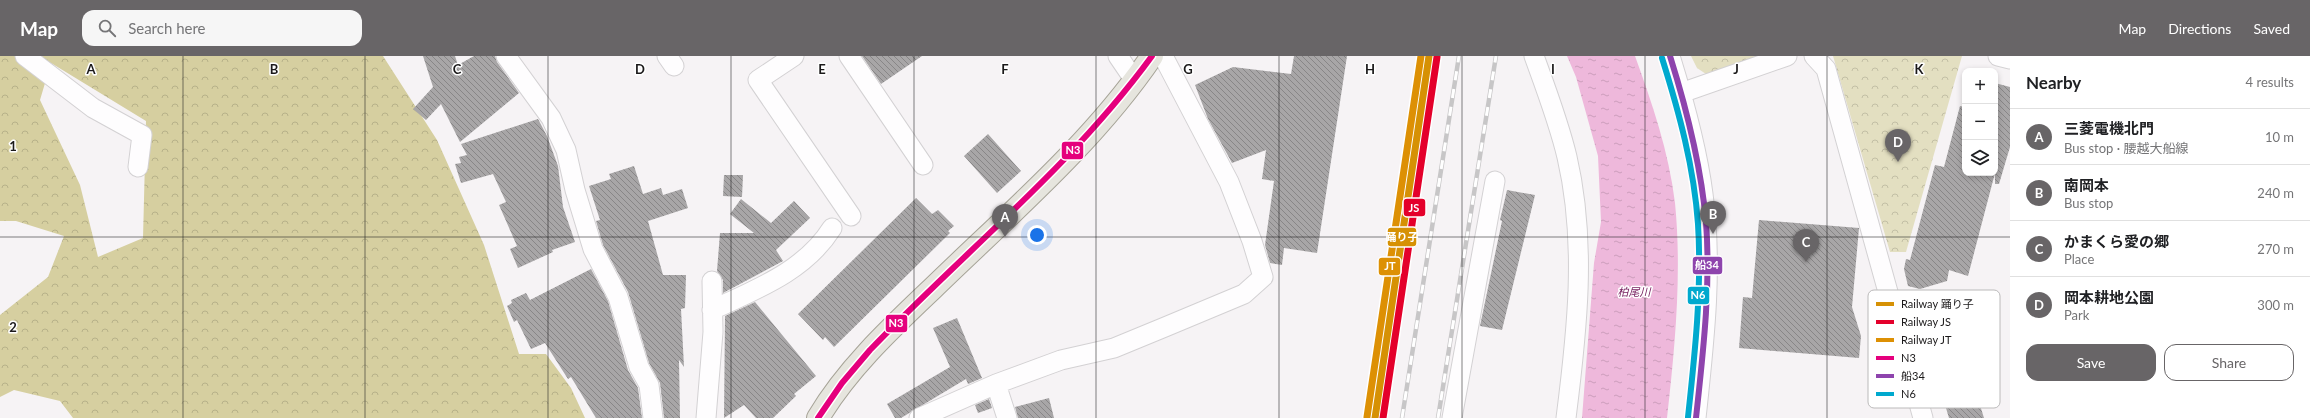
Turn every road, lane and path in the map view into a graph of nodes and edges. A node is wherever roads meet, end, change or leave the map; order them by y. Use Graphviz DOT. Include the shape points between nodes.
graph roads {
  1 [pos="25,56"];
  2 [pos="506,56"];
  3 [pos="794,56"];
  4 [pos="849,56"];
  5 [pos="1118,56"];
  6 [pos="1152,56"];
  7 [pos="1163,56"];
  8 [pos="1534,56"];
  9 [pos="1670,56"];
  10 [pos="1787,56"];
  11 [pos="1814,56"];
  12 [pos="1998,56"];
  13 [pos="2010,60"];
  14 [pos="772,62"];
  15 [pos="1135,81"];
  16 [pos="1681,93"];
  17 [pos="923,165"];
  18 [pos="138,167"];
  19 [pos="1495,181"];
  20 [pos="851,216"];
  21 [pos="832,228"];
  22 [pos="712,281"];
  23 [pos="1887,290"];
  24 [pos="712,310"];
  25 [pos="996,384"];
  26 [pos="1920,408"];
  27 [pos="653,418"];
  28 [pos="706,418"];
  29 [pos="818,418"];
  30 [pos="919,418"];
  31 [pos="1007,418"];
  32 [pos="1452,418"];
  33 [pos="1566,418"];
  34 [pos="1696,418"];
  35 [pos="1923,418"];
  1 -- 18 [label="street" via="93,108 142,135"];
  2 -- 27 [label="street" via="551,118 566,150 593,249 618,297 639,367 649,385"];
  3 -- 14 [label="street"];
  4 -- 17 [label="street"];
  5 -- 15 [label="street"];
  6 -- 15 [label="main road"];
  7 -- 25 [label="street" via="1229,182 1263,277 1244,294 1114,348 1061,360"];
  8 -- 33 [label="street" via="1567,156 1577,236 1578,304"];
  9 -- 16 [label="street"];
  10 -- 16 [label="street"];
  11 -- 23 [label="street" via="1826,69"];
  12 -- 13 [label="street"];
  14 -- 20 [label="street" via="758,80"];
  15 -- 29 [label="main road" via="1096,128 855,366"];
  16 -- 34 [label="street" via="1703,195 1707,243 1704,349"];
  19 -- 32 [label="street"];
  21 -- 24 [label="street" via="823,243 782,276"];
  22 -- 24 [label="street"];
  24 -- 28 [label="street" via="713,332"];
  25 -- 30 [label="street"];
  25 -- 31 [label="street"];
  26 -- 35 [label="street"];
}
